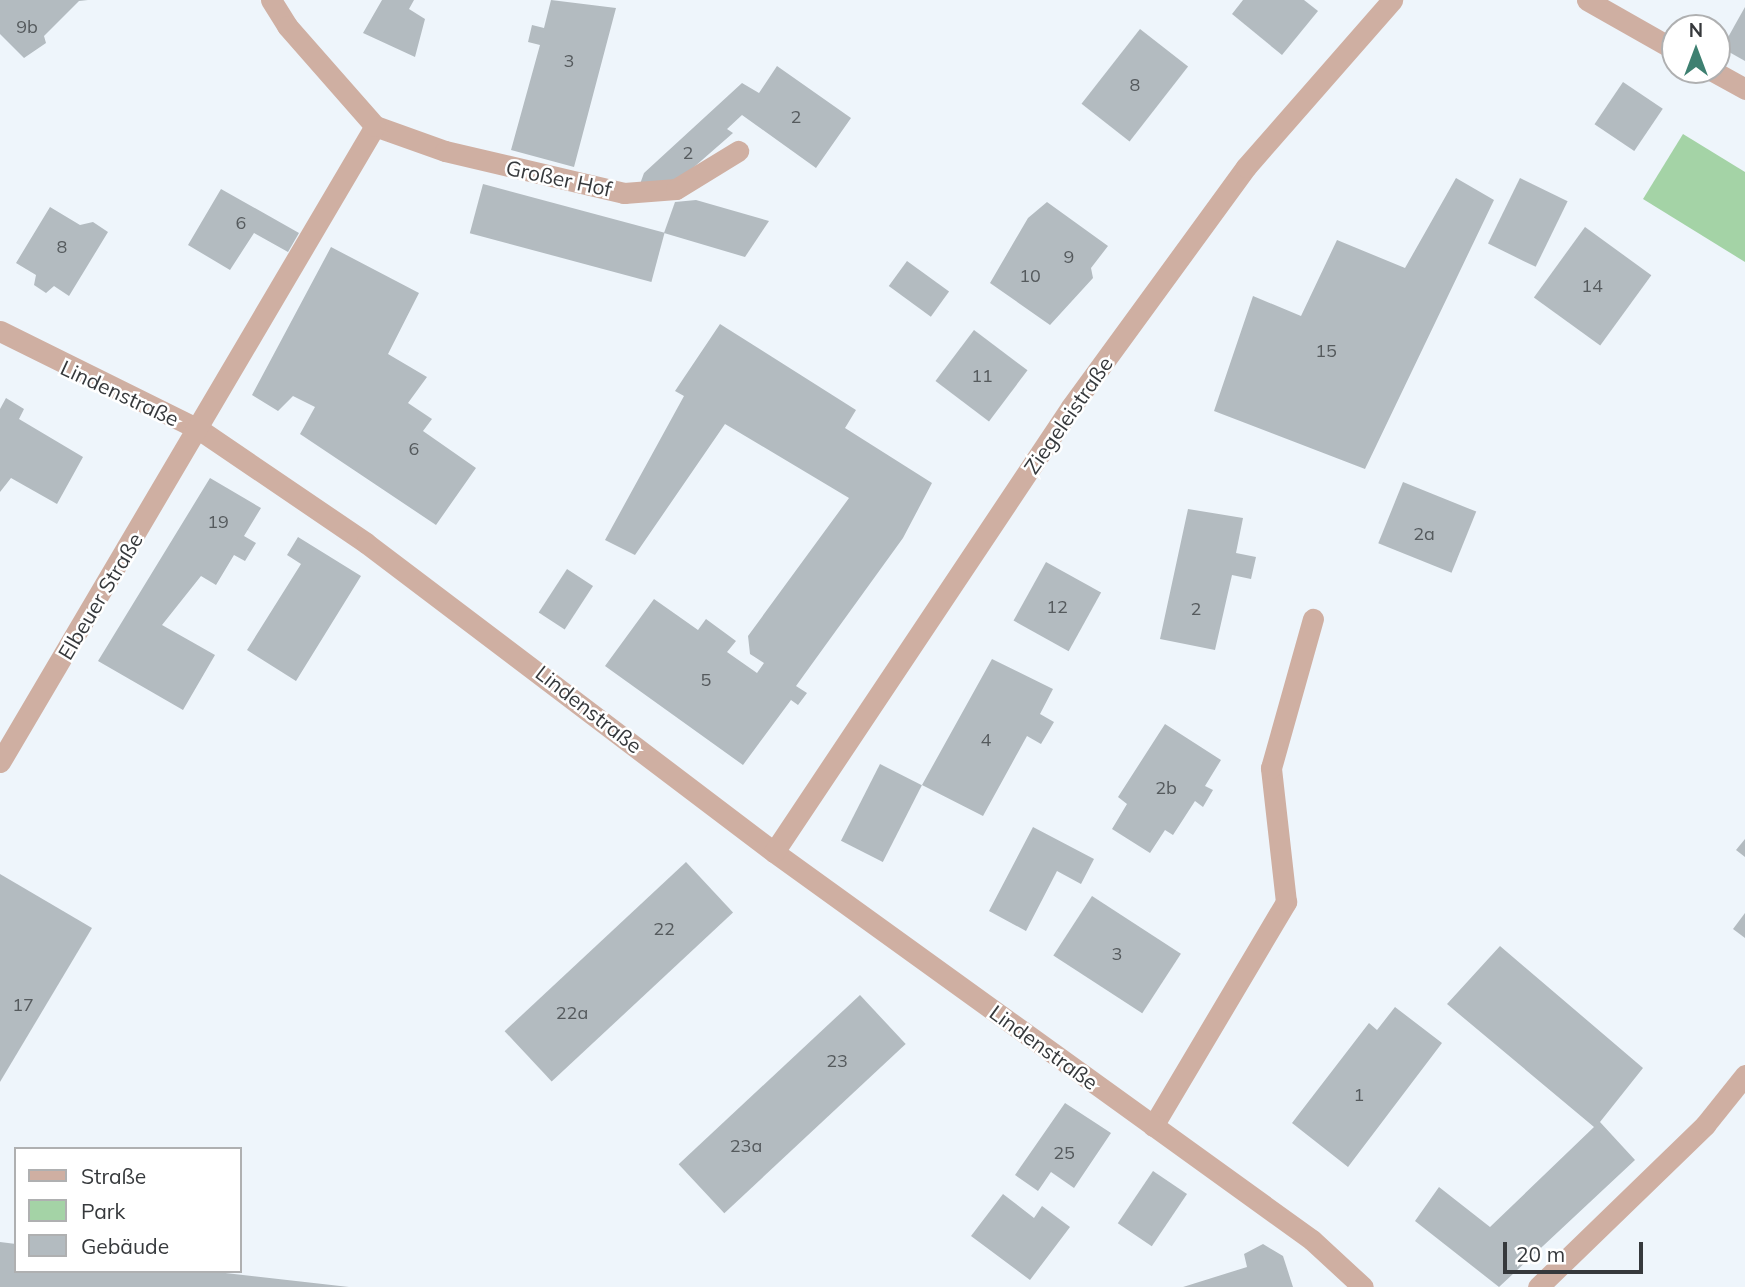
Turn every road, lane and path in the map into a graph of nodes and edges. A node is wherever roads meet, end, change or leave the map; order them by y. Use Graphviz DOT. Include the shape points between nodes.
graph roads {
  1 [pos="271,0"];
  2 [pos="1392,0"];
  3 [pos="1587,0"];
  4 [pos="1661,42"];
  5 [pos="375,126"];
  6 [pos="738,151"];
  7 [pos="0,331"];
  8 [pos="200,430"];
  9 [pos="1313,619"];
  10 [pos="0,762"];
  11 [pos="774,852"];
  12 [pos="1745,1075"];
  13 [pos="1153,1126"];
  14 [pos="1363,1287"];
  15 [pos="1538,1287"];
  1 -- 5 [label="street, Großer Hof" via="287,26"];
  2 -- 11 [label="street, Ziegeleistraße" via="1246,167 1079,397"];
  3 -- 4 [label="street"];
  5 -- 6 [label="street, Großer Hof" via="445,151 624,193 676,189"];
  5 -- 8 [label="street"];
  7 -- 8 [label="street, Lindenstraße"];
  8 -- 10 [label="street, Elbeuer Straße"];
  8 -- 11 [label="street, Lindenstraße" via="447,600"];
  9 -- 13 [label="street" via="1271,768 1286,902"];
  11 -- 13 [label="street, Lindenstraße"];
  12 -- 15 [label="street" via="1705,1125"];
  13 -- 14 [label="street, Lindenstraße" via="1312,1240"];
}
